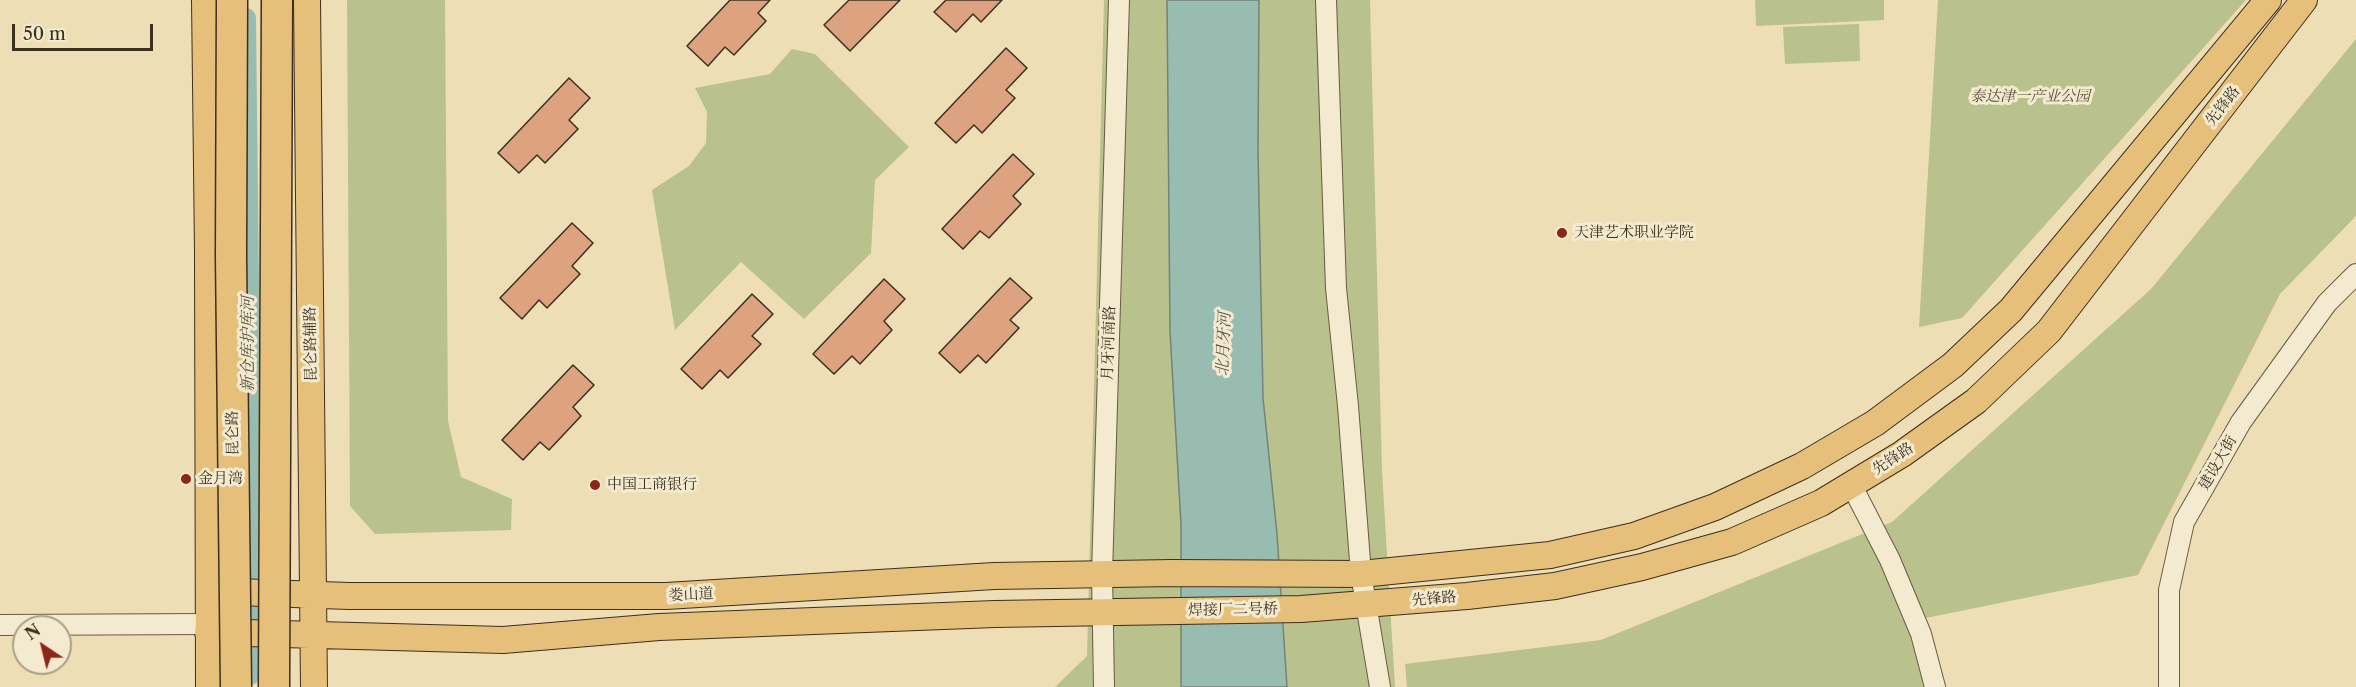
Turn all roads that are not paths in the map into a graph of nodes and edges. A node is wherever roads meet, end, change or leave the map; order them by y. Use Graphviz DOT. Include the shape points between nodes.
graph roads {
  1 [pos="205,0"];
  2 [pos="232,0"];
  3 [pos="277,0"];
  4 [pos="307,0"];
  5 [pos="1119,0"];
  6 [pos="1326,0"];
  7 [pos="2304,0"];
  8 [pos="2256,5"];
  9 [pos="2356,274"];
  10 [pos="1855,492"];
  11 [pos="1172,573"];
  12 [pos="1102,574"];
  13 [pos="1361,574"];
  14 [pos="208,591"];
  15 [pos="301,594"];
  16 [pos="1366,604"];
  17 [pos="1301,609"];
  18 [pos="1165,611"];
  19 [pos="1102,612"];
  20 [pos="0,625"];
  21 [pos="208,628"];
  22 [pos="314,636"];
  23 [pos="209,687"];
  24 [pos="236,687"];
  25 [pos="274,687"];
  26 [pos="314,687"];
  27 [pos="1104,687"];
  28 [pos="1380,687"];
  29 [pos="1935,687"];
  30 [pos="2169,687"];
  1 -- 14 [label="main road"];
  2 -- 24 [label="highway, 昆仑路, bridge"];
  3 -- 25 [label="highway, bridge"];
  4 -- 15 [label="main road, 昆仑路辅路"];
  5 -- 12 [label="street, 月牙河南路"];
  6 -- 13 [label="street" via="1336,288"];
  7 -- 16 [label="main road, 先锋路" via="2049,331 1976,401 1902,454 1821,503 1732,542 1555,586"];
  8 -- 13 [label="main road, 先锋路" via="2011,310 1953,365 1875,423 1802,466 1715,507 1634,536 1550,555"];
  9 -- 30 [label="street, 建设大街" via="2327,303 2241,422 2184,522 2169,590"];
  10 -- 29 [label="street" via="1890,560 1921,634"];
  11 -- 12 [label="main road, 娄山道"];
  11 -- 13 [label="main road, 先锋路"];
  12 -- 15 [label="main road, 娄山道" via="994,576 666,596"];
  12 -- 19 [label="street, 月牙河南路"];
  13 -- 16 [label="street"];
  14 -- 15 [label="main road, 娄山道, bridge"];
  14 -- 21 [label="main road"];
  15 -- 22 [label="main road, 昆仑路辅路"];
  16 -- 17 [label="main road, 先锋路"];
  16 -- 28 [label="street"];
  17 -- 18 [label="main road, 焊接厂二号桥"];
  18 -- 19 [label="main road, 娄山道"];
  19 -- 22 [label="main road, 娄山道" via="671,627 503,640"];
  19 -- 27 [label="street, 月牙河南路"];
  20 -- 21 [label="street"];
  21 -- 22 [label="main road, 娄山道, bridge"];
  21 -- 23 [label="main road"];
  22 -- 26 [label="main road, 昆仑路辅路"];
}
